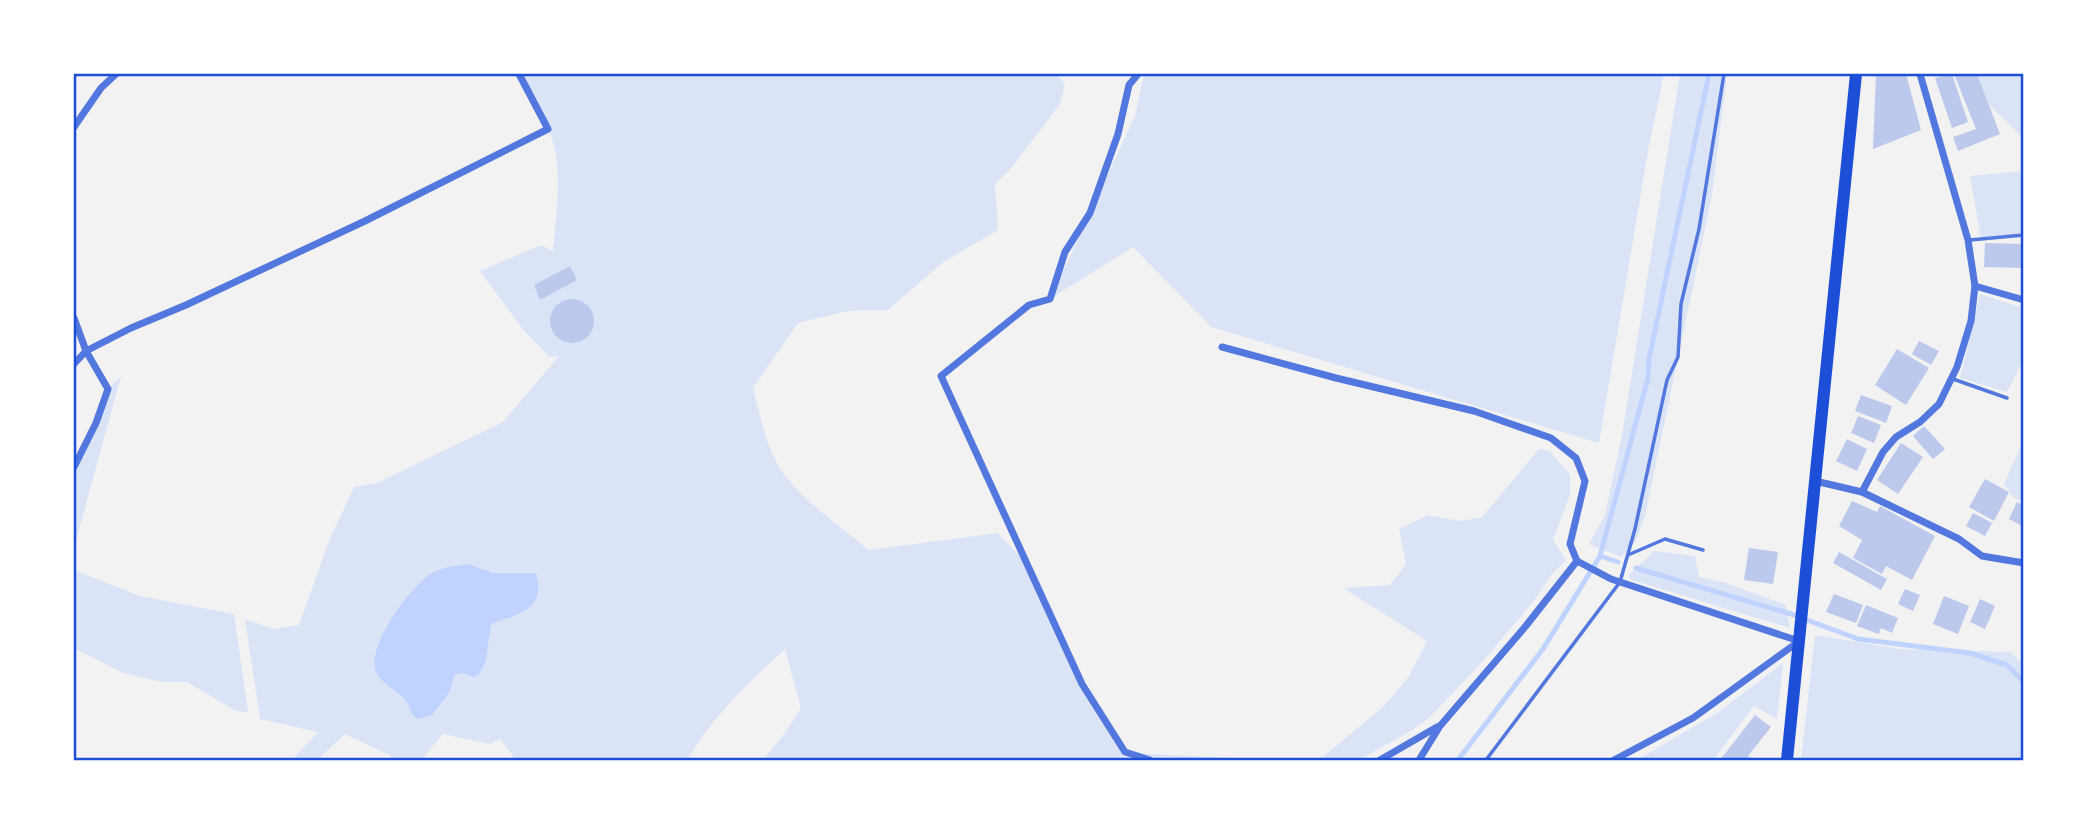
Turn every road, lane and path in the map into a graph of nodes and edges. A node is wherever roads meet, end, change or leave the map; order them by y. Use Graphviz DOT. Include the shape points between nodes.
graph roads {
  1 [pos="116,74"];
  2 [pos="519,74"];
  3 [pos="1138,74"];
  4 [pos="1724,74"];
  5 [pos="1856,74"];
  6 [pos="1920,74"];
  7 [pos="74,127"];
  8 [pos="2024,235"];
  9 [pos="1968,240"];
  10 [pos="1975,286"];
  11 [pos="2024,300"];
  12 [pos="74,318"];
  13 [pos="1222,347"];
  14 [pos="86,351"];
  15 [pos="74,364"];
  16 [pos="1951,379"];
  17 [pos="2007,397"];
  18 [pos="74,467"];
  19 [pos="1815,481"];
  20 [pos="1862,492"];
  21 [pos="1703,550"];
  22 [pos="1628,555"];
  23 [pos="1581,563"];
  24 [pos="2024,563"];
  25 [pos="1620,582"];
  26 [pos="1799,636"];
  27 [pos="1440,726"];
  28 [pos="1150,761"];
  29 [pos="1380,761"];
  30 [pos="1419,761"];
  31 [pos="1486,761"];
  32 [pos="1614,761"];
  33 [pos="1787,761"];
  1 -- 7 [label="street"];
  2 -- 14 [label="street" via="548,129 365,221"];
  3 -- 28 [label="street" via="1129,85 1118,134 1090,213 1065,252 1051,299 1029,306 941,376 1083,684 1125,752"];
  4 -- 22 [label="lane" via="1699,229 1681,304 1678,357 1667,380"];
  5 -- 19 [label="main road"];
  6 -- 9 [label="street"];
  8 -- 9 [label="lane"];
  9 -- 10 [label="street"];
  10 -- 11 [label="street"];
  10 -- 16 [label="street" via="1971,321"];
  12 -- 14 [label="street"];
  13 -- 23 [label="street" via="1474,411 1551,438 1576,458 1585,481 1570,544"];
  14 -- 15 [label="street"];
  14 -- 18 [label="street" via="108,389"];
  16 -- 17 [label="lane"];
  16 -- 20 [label="street" via="1939,404 1883,452"];
  19 -- 20 [label="street"];
  19 -- 26 [label="main road"];
  20 -- 24 [label="street" via="1959,538 1982,556"];
  21 -- 22 [label="lane" via="1665,539"];
  22 -- 25 [label="lane"];
  23 -- 25 [label="street"];
  23 -- 27 [label="street"];
  25 -- 26 [label="street"];
  25 -- 31 [label="lane"];
  26 -- 32 [label="street" via="1693,718"];
  26 -- 33 [label="main road"];
  27 -- 29 [label="street"];
  27 -- 30 [label="street"];
}
